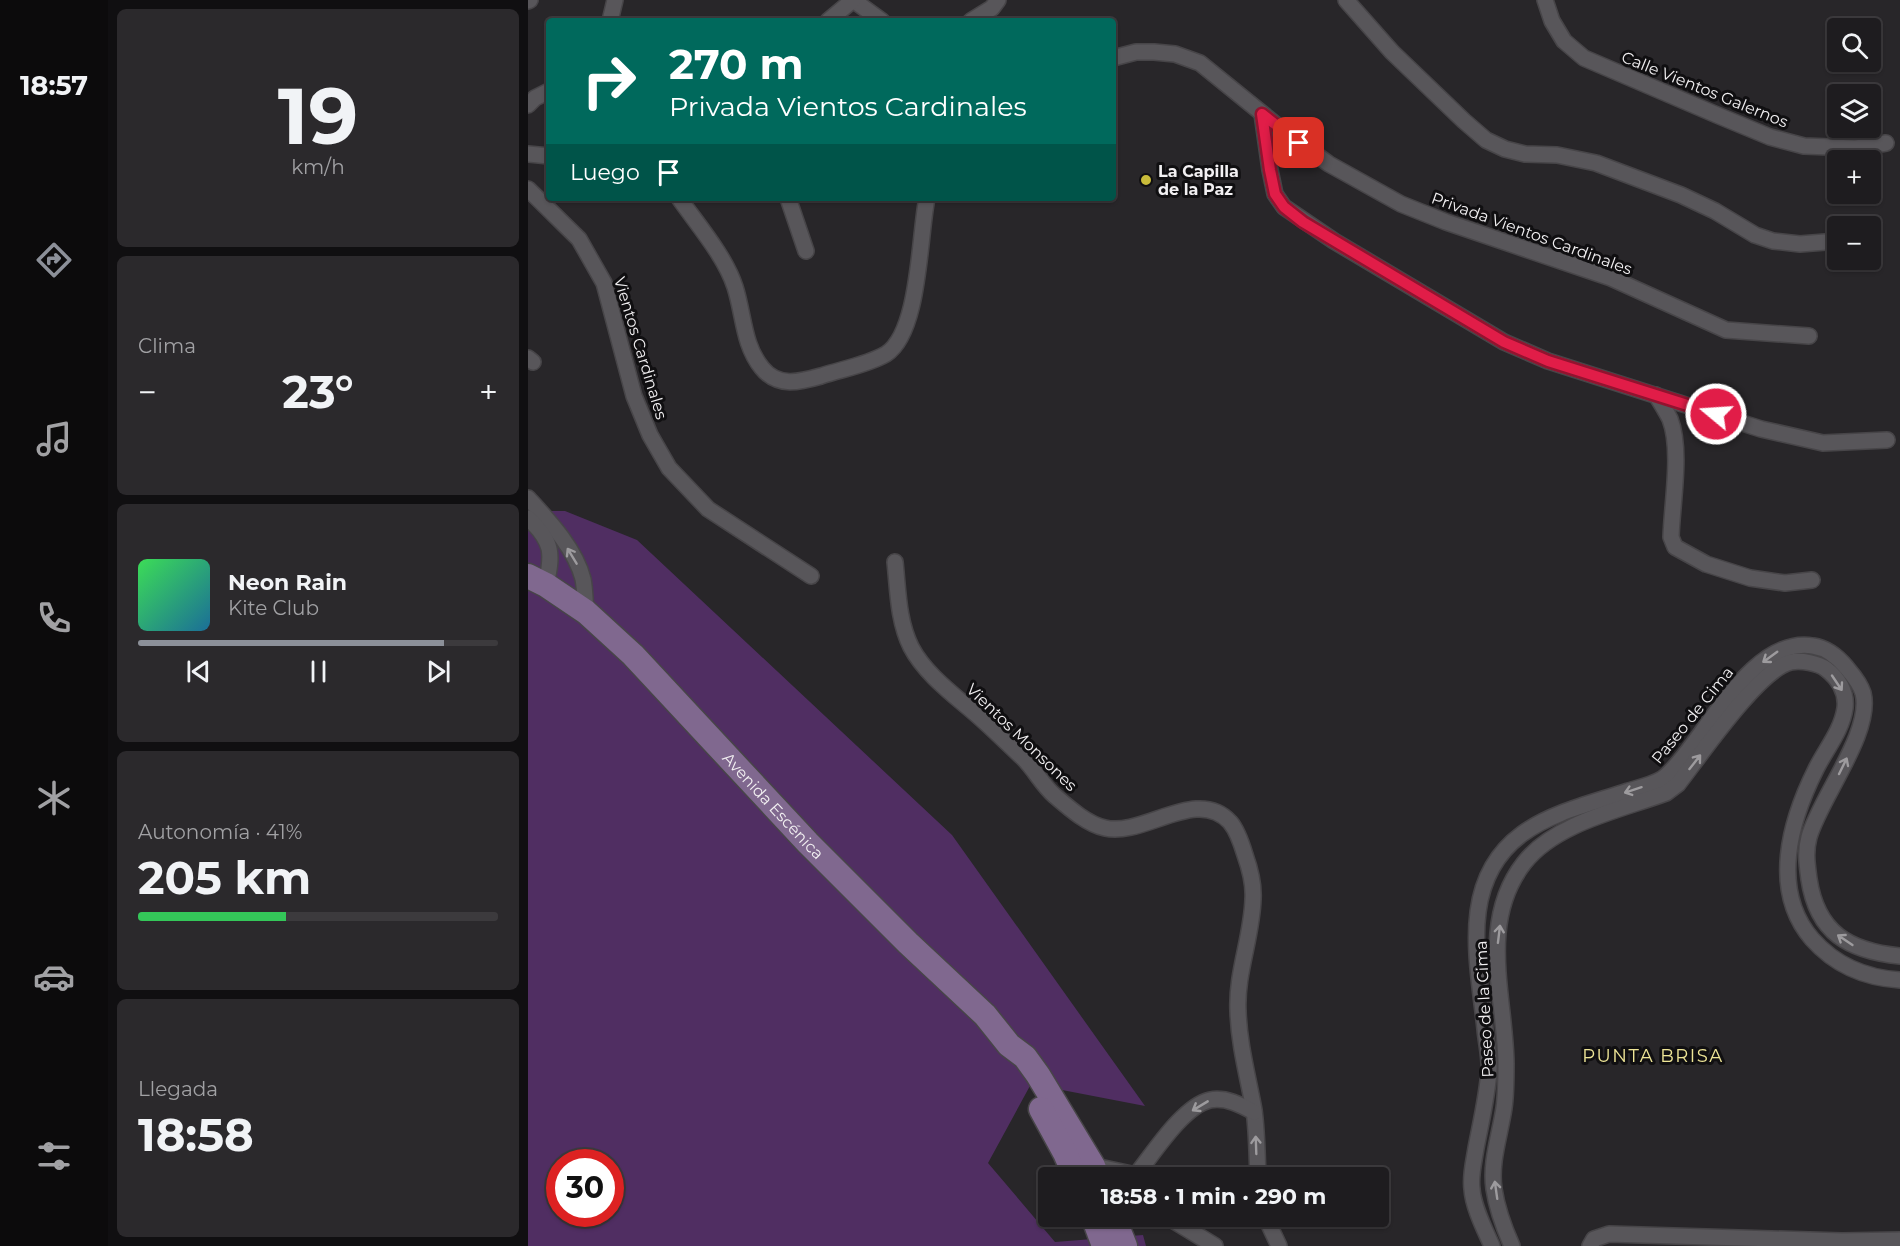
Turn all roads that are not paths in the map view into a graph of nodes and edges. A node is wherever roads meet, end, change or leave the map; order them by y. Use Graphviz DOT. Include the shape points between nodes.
graph roads {
  1 [pos="615,0"];
  2 [pos="853,0"];
  3 [pos="998,0"];
  4 [pos="1346,0"];
  5 [pos="1545,0"];
  6 [pos="611,18"];
  7 [pos="832,18"];
  8 [pos="878,18"];
  9 [pos="976,18"];
  10 [pos="1116,57"];
  11 [pos="1262,114"];
  12 [pos="1886,143"];
  13 [pos="528,154"];
  14 [pos="546,156"];
  15 [pos="528,189"];
  16 [pos="681,201"];
  17 [pos="789,201"];
  18 [pos="927,201"];
  19 [pos="1827,242"];
  20 [pos="806,251"];
  21 [pos="1809,336"];
  22 [pos="1656,395"];
  23 [pos="1887,440"];
  24 [pos="528,498"];
  25 [pos="528,518"];
  26 [pos="895,562"];
  27 [pos="811,576"];
  28 [pos="537,580"];
  29 [pos="1812,580"];
  30 [pos="586,612"];
  31 [pos="1787,857"];
  32 [pos="1806,858"];
  33 [pos="1900,956"];
  34 [pos="1900,980"];
  35 [pos="1009,1046"];
  36 [pos="1254,1112"];
  37 [pos="1081,1167"];
  38 [pos="1085,1167"];
  39 [pos="1143,1167"];
  40 [pos="1257,1167"];
  41 [pos="1097,1227"];
  42 [pos="1117,1227"];
  43 [pos="1184,1227"];
  44 [pos="1270,1227"];
  45 [pos="1900,1240"];
  46 [pos="1104,1246"];
  47 [pos="1125,1246"];
  48 [pos="1215,1246"];
  49 [pos="1279,1246"];
  50 [pos="1492,1246"];
  51 [pos="1512,1246"];
  52 [pos="1590,1246"];
  1 -- 6 [label="street"];
  2 -- 7 [label="street"];
  2 -- 8 [label="street"];
  3 -- 9 [label="street"];
  4 -- 19 [label="street" via="1392,52 1486,140 1525,154 1557,154 1596,163 1681,195 1773,241"];
  5 -- 12 [label="street, Calle Vientos Galernos" via="1564,41 1584,58 1770,137 1803,146 1856,148"];
  10 -- 11 [label="street, Privada Vientos Cardinales" via="1154,52 1200,63"];
  11 -- 21 [label="street, Privada Vientos Cardinales" via="1329,164 1401,204 1611,278 1726,330"];
  11 -- 22 [label="street" via="1275,194 1303,222 1504,342 1548,361"];
  13 -- 14 [label="street"];
  15 -- 27 [label="street, Vientos Cardinales" via="579,239 604,283 634,396 669,468 708,509"];
  16 -- 18 [label="street" via="728,271 752,352 772,378 791,383 864,363 894,347 902,334 917,281"];
  17 -- 20 [label="street"];
  22 -- 23 [label="street" via="1761,429 1823,443"];
  22 -- 29 [label="street" via="1674,434 1671,537 1675,547 1706,564 1750,578 1785,583"];
  30 -- 24 [label="street, one-way" via="577,562 552,524"];
  25 -- 28 [label="street" via="540,530 550,550 551,561"];
  26 -- 36 [label="street, Vientos Monsones" via="902,620 911,647 929,671 1012,747 1053,795 1071,809 1103,827 1118,829 1202,809 1230,822 1242,844 1254,897 1238,1011"];
  28 -- 30 [label="main road, Avenida Escénica"];
  30 -- 35 [label="main road, Avenida Escénica" via="640,663 808,843 985,1015"];
  31 -- 32 [label="street"];
  31 -- 34 [label="street, Paseo de la Cima" via="1794,910 1818,946 1845,967"];
  51 -- 31 [label="street, Paseo de la Cima, one-way" via="1494,1188 1506,1060 1497,981 1498,936 1511,885 1523,865 1536,849 1578,825 1678,784 1754,689 1774,670 1790,662 1805,662 1824,668 1838,681 1845,696 1845,708 1797,814"];
  33 -- 32 [label="street, Paseo de Cima, one-way" via="1873,953 1849,944 1829,928 1811,893"];
  32 -- 50 [label="street, Paseo de Cima, one-way" via="1812,828 1855,741 1863,714 1863,694 1842,661 1817,646 1800,644 1773,653 1748,675 1680,762 1662,779 1546,820 1521,834 1505,849 1482,890 1475,939 1489,1068 1472,1190"];
  35 -- 37 [label="main road, Avenida Escénica" via="1065,1153"];
  35 -- 38 [label="main road, Avenida Escénica" via="1025,1057 1038,1075"];
  36 -- 39 [label="street, one-way" via="1235,1102 1209,1101 1186,1114"];
  40 -- 36 [label="street, one-way"];
  41 -- 46 [label="main road"];
  42 -- 47 [label="main road"];
  43 -- 48 [label="street"];
  44 -- 49 [label="street"];
  45 -- 52 [label="street" via="1609,1234 1594,1239"];
}
